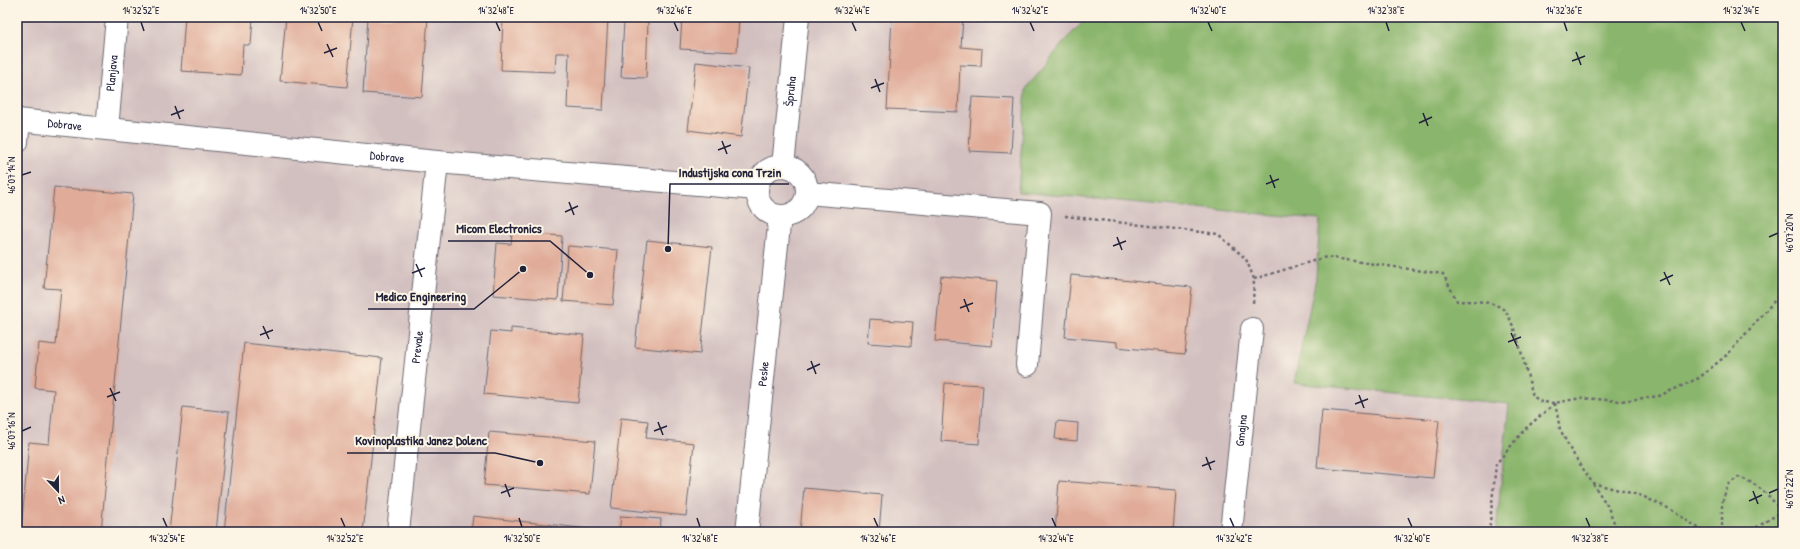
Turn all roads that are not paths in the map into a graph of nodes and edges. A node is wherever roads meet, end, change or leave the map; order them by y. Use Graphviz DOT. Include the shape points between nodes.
graph roads {
  1 [pos="118,17"];
  2 [pos="798,17"];
  3 [pos="18,120"];
  4 [pos="106,129"];
  5 [pos="17,142"];
  6 [pos="437,162"];
  7 [pos="783,166"];
  8 [pos="757,189"];
  9 [pos="807,193"];
  10 [pos="780,216"];
  11 [pos="1252,329"];
  12 [pos="1027,365"];
  13 [pos="398,532"];
  14 [pos="747,532"];
  15 [pos="1231,532"];
  1 -- 4 [label="street, Planjava"];
  2 -- 7 [label="street, Špruha"];
  3 -- 4 [label="street, Dobrave"];
  3 -- 5 [label="street"];
  4 -- 6 [label="street, Dobrave"];
  6 -- 8 [label="street, Dobrave"];
  6 -- 13 [label="street, Prevale"];
  7 -- 8 [label="street" via="768,170 758,182"];
  7 -- 9 [label="street" via="791,168 803,178"];
  8 -- 10 [label="street" via="758,197 766,210"];
  9 -- 10 [label="street" via="801,207 795,212"];
  9 -- 12 [label="street" via="1040,213"];
  10 -- 14 [label="street, Peske"];
  11 -- 15 [label="street, Gmajna"];
}
